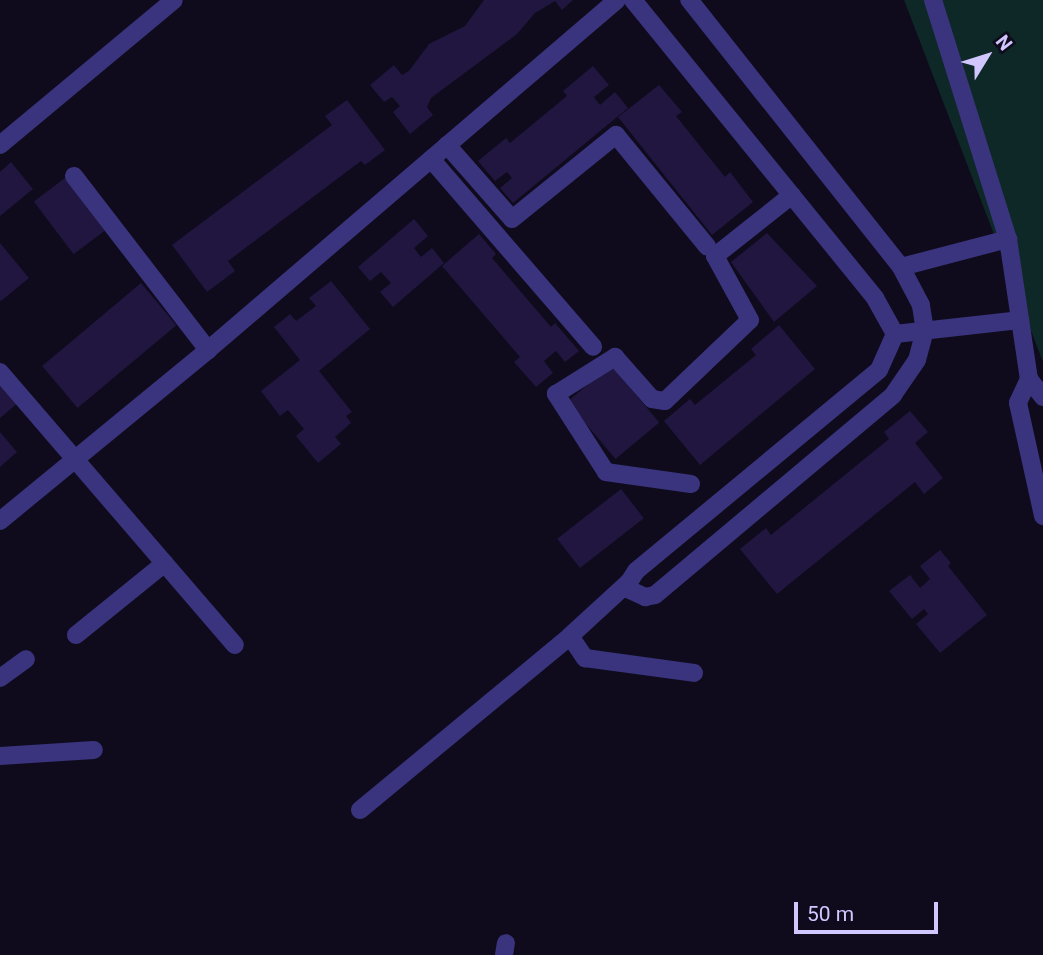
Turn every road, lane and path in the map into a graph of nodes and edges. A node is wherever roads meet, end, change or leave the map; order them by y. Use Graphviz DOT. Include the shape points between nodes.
graph roads {
  1 [pos="174,0"];
  2 [pos="617,0"];
  3 [pos="633,0"];
  4 [pos="689,0"];
  5 [pos="933,0"];
  6 [pos="0,145"];
  7 [pos="447,145"];
  8 [pos="431,159"];
  9 [pos="74,176"];
  10 [pos="792,195"];
  11 [pos="1008,239"];
  12 [pos="707,246"];
  13 [pos="909,266"];
  14 [pos="1020,320"];
  15 [pos="931,330"];
  16 [pos="895,334"];
  17 [pos="593,347"];
  18 [pos="208,350"];
  19 [pos="0,372"];
  20 [pos="1029,379"];
  21 [pos="1043,397"];
  22 [pos="75,458"];
  23 [pos="691,484"];
  24 [pos="1043,516"];
  25 [pos="0,521"];
  26 [pos="165,563"];
  27 [pos="629,582"];
  28 [pos="76,635"];
  29 [pos="570,636"];
  30 [pos="234,645"];
  31 [pos="26,659"];
  32 [pos="694,673"];
  33 [pos="0,678"];
  34 [pos="94,750"];
  35 [pos="0,756"];
  36 [pos="360,810"];
  1 -- 6 [label="street"];
  2 -- 7 [label="street"];
  3 -- 10 [label="street"];
  4 -- 13 [label="street"];
  5 -- 11 [label="street"];
  7 -- 8 [label="street"];
  7 -- 12 [label="street" via="512,219 616,135"];
  8 -- 17 [label="street"];
  8 -- 18 [label="street"];
  9 -- 18 [label="street"];
  10 -- 16 [label="street" via="885,311"];
  10 -- 23 [label="street" via="715,256 750,320 665,401 652,399 615,357 556,394 606,472"];
  11 -- 13 [label="street"];
  11 -- 14 [label="street"];
  13 -- 15 [label="street"];
  14 -- 15 [label="street"];
  14 -- 20 [label="street"];
  15 -- 16 [label="street"];
  15 -- 27 [label="street" via="892,395 655,594 637,596"];
  16 -- 27 [label="street" via="878,370 636,570"];
  18 -- 22 [label="street"];
  19 -- 22 [label="street"];
  20 -- 21 [label="street"];
  20 -- 24 [label="street" via="1018,403"];
  22 -- 25 [label="street"];
  22 -- 26 [label="street"];
  26 -- 28 [label="street"];
  26 -- 30 [label="street"];
  27 -- 29 [label="street"];
  29 -- 32 [label="street" via="584,657"];
  29 -- 36 [label="street"];
  31 -- 33 [label="street"];
  34 -- 35 [label="street"];
}
